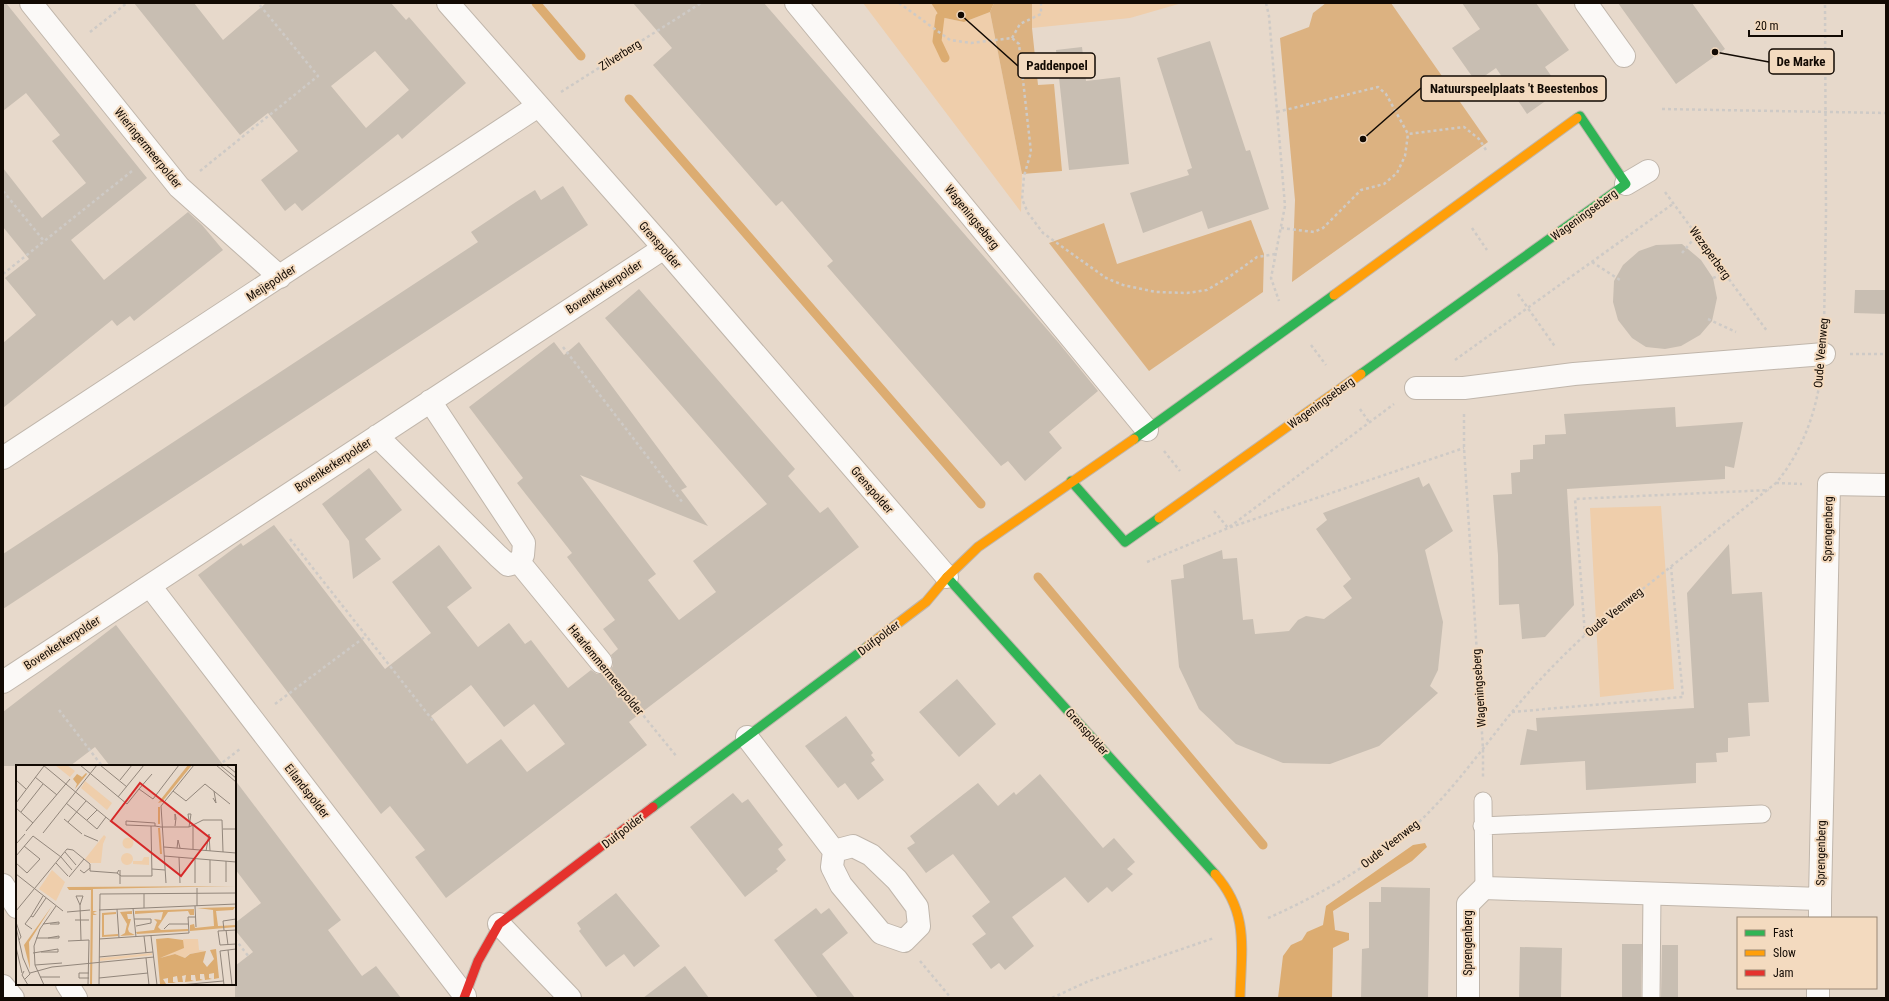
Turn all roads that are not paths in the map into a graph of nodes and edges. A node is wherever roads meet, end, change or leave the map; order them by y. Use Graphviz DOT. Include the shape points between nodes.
graph roads {
  1 [pos="31,3"];
  2 [pos="448,3"];
  3 [pos="796,3"];
  4 [pos="1586,3"];
  5 [pos="1624,56"];
  6 [pos="538,106"];
  7 [pos="1648,171"];
  8 [pos="1626,184"];
  9 [pos="664,248"];
  10 [pos="280,277"];
  11 [pos="1824,354"];
  12 [pos="1416,388"];
  13 [pos="430,401"];
  14 [pos="1147,430"];
  15 [pos="377,436"];
  16 [pos="3,458"];
  17 [pos="1071,481"];
  18 [pos="1886,485"];
  19 [pos="519,562"];
  20 [pos="947,576"];
  21 [pos="150,586"];
  22 [pos="601,662"];
  23 [pos="3,682"];
  24 [pos="747,737"];
  25 [pos="1483,801"];
  26 [pos="1762,814"];
  27 [pos="1482,826"];
  28 [pos="834,850"];
  29 [pos="3,885"];
  30 [pos="1484,888"];
  31 [pos="1652,893"];
  32 [pos="16,905"];
  33 [pos="1820,908"];
  34 [pos="499,924"];
  35 [pos="68,985"];
  36 [pos="3,986"];
  37 [pos="464,997"];
  38 [pos="13,998"];
  39 [pos="76,998"];
  40 [pos="570,998"];
  41 [pos="1240,998"];
  42 [pos="1468,998"];
  43 [pos="1651,998"];
  1 -- 10 [label="street, Wieringermeerpolder" via="179,187"];
  2 -- 6 [label="street, Grenspolder"];
  3 -- 14 [label="street, Wageningseberg"];
  4 -- 5 [label="street"];
  6 -- 9 [label="street, Grenspolder"];
  6 -- 10 [label="street, Meijepolder"];
  7 -- 8 [label="street"];
  8 -- 14 [label="street, Wageningseberg" via="1580,116"];
  8 -- 17 [label="street, Wageningseberg" via="1125,542"];
  9 -- 13 [label="street, Bovenkerkerpolder"];
  9 -- 20 [label="street, Grenspolder"];
  10 -- 16 [label="street, Meijepolder"];
  11 -- 12 [label="street" via="1574,374 1464,388"];
  13 -- 15 [label="street, Bovenkerkerpolder"];
  13 -- 19 [label="street" via="524,543 523,555"];
  14 -- 17 [label="street, Wageningseberg"];
  15 -- 19 [label="street" via="508,565"];
  15 -- 21 [label="street, Bovenkerkerpolder"];
  17 -- 20 [label="street, Wageningseberg" via="978,547"];
  18 -- 33 [label="street, Sprengenberg" via="1829,484"];
  19 -- 22 [label="street, Haarlemmermeerpolder"];
  20 -- 24 [label="street, Duifpolder" via="926,602"];
  20 -- 41 [label="street, Grenspolder" via="1217,876 1233,898 1239,912 1241,928"];
  21 -- 23 [label="street, Bovenkerkerpolder"];
  21 -- 37 [label="street, Eilandspolder"];
  24 -- 28 [label="street"];
  24 -- 34 [label="street, Duifpolder"];
  25 -- 27 [label="lane"];
  26 -- 27 [label="lane"];
  27 -- 30 [label="lane"];
  28 -- 28 [label="street" via="832,867 841,885 882,933 904,941 919,926 917,908 897,880 871,855 853,846"];
  29 -- 32 [label="street"];
  30 -- 31 [label="street, Sprengenberg"];
  30 -- 42 [label="street, Sprengenberg" via="1468,904"];
  31 -- 33 [label="street, Sprengenberg"];
  31 -- 43 [label="lane"];
  34 -- 37 [label="street, Duifpolder" via="478,961"];
  34 -- 40 [label="street"];
  35 -- 39 [label="street"];
  36 -- 38 [label="street"];
}
